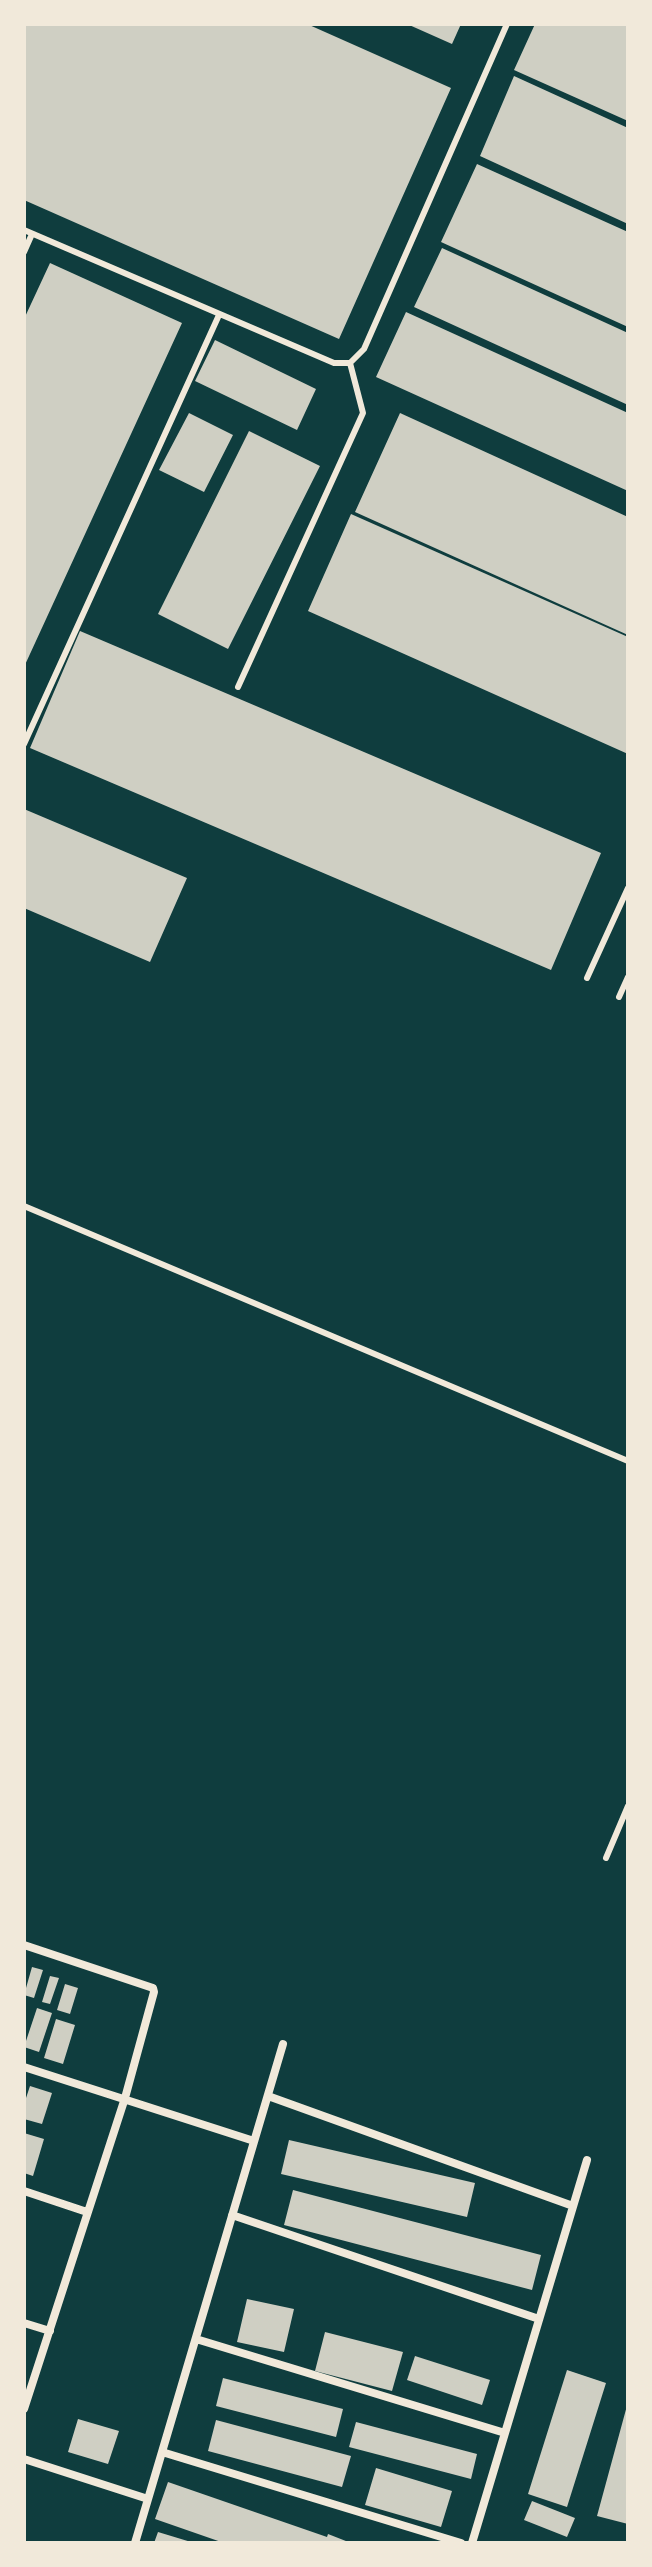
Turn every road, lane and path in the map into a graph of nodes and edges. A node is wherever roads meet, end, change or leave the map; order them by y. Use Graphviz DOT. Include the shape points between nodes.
graph roads {
  1 [pos="507,24"];
  2 [pos="24,230"];
  3 [pos="32,234"];
  4 [pos="24,252"];
  5 [pos="219,315"];
  6 [pos="350,363"];
  7 [pos="238,687"];
  8 [pos="24,744"];
  9 [pos="628,888"];
  10 [pos="628,977"];
  11 [pos="587,978"];
  12 [pos="619,997"];
  13 [pos="24,1206"];
  14 [pos="628,1461"];
  15 [pos="628,1806"];
  16 [pos="606,1858"];
  17 [pos="24,1945"];
  18 [pos="283,2044"];
  19 [pos="24,2067"];
  20 [pos="268,2096"];
  21 [pos="125,2098"];
  22 [pos="254,2141"];
  23 [pos="587,2160"];
  24 [pos="24,2191"];
  25 [pos="573,2206"];
  26 [pos="87,2212"];
  27 [pos="232,2215"];
  28 [pos="539,2319"];
  29 [pos="24,2323"];
  30 [pos="50,2331"];
  31 [pos="196,2339"];
  32 [pos="24,2409"];
  33 [pos="505,2433"];
  34 [pos="162,2452"];
  35 [pos="24,2459"];
  36 [pos="148,2499"];
  37 [pos="135,2543"];
  38 [pos="461,2543"];
  39 [pos="472,2543"];
  1 -- 6 [label="lane" via="364,349"];
  2 -- 3 [label="lane"];
  3 -- 4 [label="lane"];
  3 -- 5 [label="lane"];
  5 -- 6 [label="lane" via="334,363"];
  5 -- 8 [label="lane"];
  6 -- 7 [label="lane" via="363,413"];
  9 -- 11 [label="lane"];
  10 -- 12 [label="lane"];
  13 -- 14 [label="lane"];
  15 -- 16 [label="lane"];
  17 -- 21 [label="street" via="153,1988"];
  18 -- 20 [label="street"];
  19 -- 21 [label="street"];
  20 -- 22 [label="street"];
  20 -- 25 [label="street"];
  21 -- 22 [label="street"];
  21 -- 26 [label="street"];
  22 -- 27 [label="street"];
  23 -- 25 [label="street"];
  24 -- 26 [label="street"];
  25 -- 28 [label="street"];
  26 -- 30 [label="street"];
  27 -- 28 [label="street"];
  27 -- 31 [label="street"];
  28 -- 33 [label="street"];
  29 -- 30 [label="street"];
  30 -- 32 [label="street"];
  31 -- 33 [label="street"];
  31 -- 34 [label="street"];
  33 -- 39 [label="street"];
  34 -- 36 [label="street"];
  34 -- 38 [label="street"];
  35 -- 36 [label="street"];
  36 -- 37 [label="street"];
}
